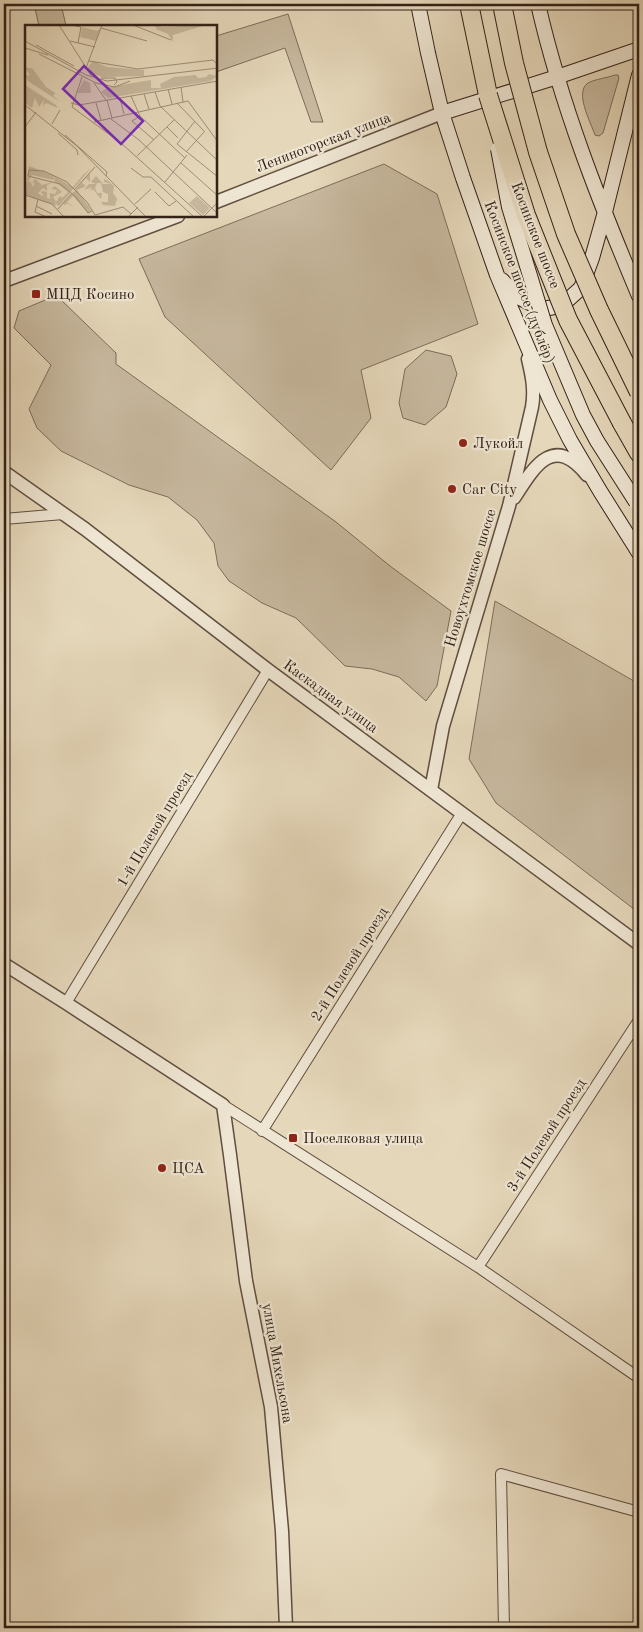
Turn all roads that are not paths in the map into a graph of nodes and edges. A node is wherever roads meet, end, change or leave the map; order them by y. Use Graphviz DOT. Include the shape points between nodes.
graph roads {
  1 [pos="418,4"];
  2 [pos="468,4"];
  3 [pos="502,4"];
  4 [pos="538,4"];
  5 [pos="639,49"];
  6 [pos="639,75"];
  7 [pos="557,77"];
  8 [pos="488,95"];
  9 [pos="442,113"];
  10 [pos="218,201"];
  11 [pos="605,212"];
  12 [pos="173,218"];
  13 [pos="497,275"];
  14 [pos="4,281"];
  15 [pos="639,296"];
  16 [pos="525,344"];
  17 [pos="639,392"];
  18 [pos="639,453"];
  19 [pos="4,472"];
  20 [pos="600,491"];
  21 [pos="508,506"];
  22 [pos="639,508"];
  23 [pos="63,514"];
  24 [pos="4,519"];
  25 [pos="639,553"];
  26 [pos="268,670"];
  27 [pos="431,790"];
  28 [pos="462,813"];
  29 [pos="639,944"];
  30 [pos="4,964"];
  31 [pos="66,1003"];
  32 [pos="639,1020"];
  33 [pos="223,1105"];
  34 [pos="262,1131"];
  35 [pos="478,1267"];
  36 [pos="639,1378"];
  37 [pos="639,1512"];
  38 [pos="286,1628"];
  39 [pos="504,1628"];
  1 -- 9 [label="main road, Косинское шоссе (дублёр)"];
  2 -- 8 [label="highway, Косинское шоссе"];
  3 -- 17 [label="highway, Косинское шоссе, bridge" via="538,152 566,234"];
  4 -- 7 [label="main road"];
  5 -- 7 [label="main road"];
  6 -- 11 [label="main road"];
  7 -- 9 [label="main road"];
  7 -- 11 [label="main road"];
  8 -- 18 [label="highway, Косинское шоссе, bridge" via="526,216 564,311"];
  8 -- 22 [label="main road, bridge" via="509,207 546,325 583,415"];
  9 -- 10 [label="street, Лениногорская улица"];
  9 -- 13 [label="main road, Косинское шоссе (дублёр)"];
  11 -- 13 [label="main road" via="581,288 561,306 542,309 518,297"];
  11 -- 15 [label="main road"];
  12 -- 14 [label="street"];
  13 -- 16 [label="main road, Косинское шоссе (дублёр)"];
  16 -- 20 [label="main road, Косинское шоссе (дублёр)" via="566,432"];
  16 -- 21 [label="street, Новоухтомское шоссе" via="534,396"];
  19 -- 23 [label="street, Каскадная улица"];
  20 -- 21 [label="street" via="575,463 551,456 534,469"];
  20 -- 25 [label="main road, Косинское шоссе (дублёр)"];
  21 -- 27 [label="street, Новоухтомское шоссе" via="443,726"];
  23 -- 24 [label="street"];
  23 -- 26 [label="street, Каскадная улица"];
  26 -- 27 [label="street, Каскадная улица"];
  26 -- 31 [label="street, 1-й Полевой проезд"];
  27 -- 28 [label="street, Каскадная улица"];
  28 -- 29 [label="street, Каскадная улица"];
  28 -- 34 [label="street, 2-й Полевой проезд"];
  30 -- 31 [label="street"];
  31 -- 33 [label="street"];
  32 -- 35 [label="street, 3-й Полевой проезд"];
  33 -- 34 [label="street"];
  33 -- 38 [label="street, улица Михельсона" via="246,1281 271,1407 282,1531"];
  34 -- 35 [label="street"];
  35 -- 36 [label="street"];
  37 -- 39 [label="street" via="501,1474"];
}
